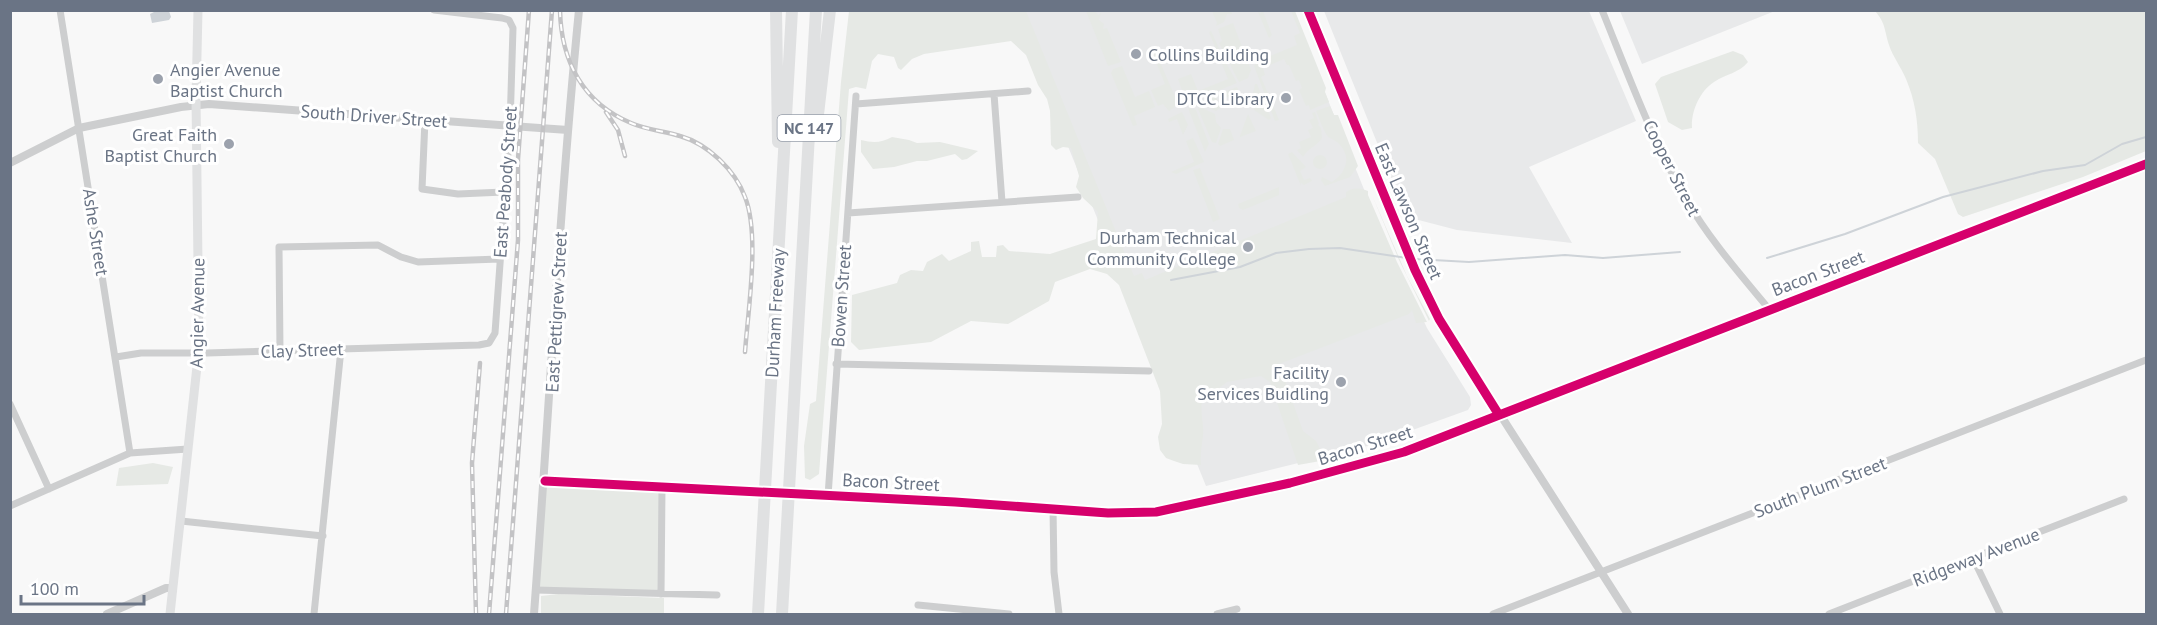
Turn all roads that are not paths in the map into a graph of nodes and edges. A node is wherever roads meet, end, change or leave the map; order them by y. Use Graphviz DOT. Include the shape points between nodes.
graph roads {
  1 [pos="60,10"];
  2 [pos="198,10"];
  3 [pos="434,10"];
  4 [pos="579,10"];
  5 [pos="776,10"];
  6 [pos="792,10"];
  7 [pos="816,10"];
  8 [pos="830,10"];
  9 [pos="1308,10"];
  10 [pos="1602,10"];
  11 [pos="1028,91"];
  12 [pos="994,94"];
  13 [pos="196,105"];
  14 [pos="424,120"];
  15 [pos="510,126"];
  16 [pos="79,128"];
  17 [pos="568,130"];
  18 [pos="10,163"];
  19 [pos="2146,164"];
  20 [pos="504,192"];
  21 [pos="1078,197"];
  22 [pos="1002,202"];
  23 [pos="848,213"];
  24 [pos="780,221"];
  25 [pos="803,246"];
  26 [pos="499,259"];
  27 [pos="1769,309"];
  28 [pos="489,343"];
  29 [pos="341,349"];
  30 [pos="280,350"];
  31 [pos="198,353"];
  32 [pos="116,357"];
  33 [pos="2146,360"];
  34 [pos="836,364"];
  35 [pos="1149,371"];
  36 [pos="10,404"];
  37 [pos="1499,415"];
  38 [pos="188,449"];
  39 [pos="130,453"];
  40 [pos="544,481"];
  41 [pos="662,488"];
  42 [pos="49,489"];
  43 [pos="828,496"];
  44 [pos="2124,499"];
  45 [pos="10,506"];
  46 [pos="1053,508"];
  47 [pos="181,521"];
  48 [pos="322,536"];
  49 [pos="1973,558"];
  50 [pos="1601,572"];
  51 [pos="173,588"];
  52 [pos="536,590"];
  53 [pos="661,594"];
  54 [pos="717,595"];
  55 [pos="918,605"];
  56 [pos="1237,609"];
  57 [pos="107,615"];
  58 [pos="170,615"];
  59 [pos="314,615"];
  60 [pos="534,615"];
  61 [pos="758,615"];
  62 [pos="782,615"];
  63 [pos="1009,615"];
  64 [pos="1059,615"];
  65 [pos="1217,615"];
  66 [pos="1493,615"];
  67 [pos="1628,615"];
  68 [pos="1829,615"];
  69 [pos="2000,615"];
  1 -- 16 [label="street, Ashe Street"];
  2 -- 13 [label="main road, Angier Avenue"];
  3 -- 15 [label="street, East Peabody Street" via="509,20 513,28"];
  4 -- 17 [label="street, East Pettigrew Street"];
  5 -- 24 [label="highway"];
  6 -- 24 [label="highway, Durham Freeway / NC 147"];
  7 -- 25 [label="highway, Durham Freeway / NC 147"];
  8 -- 25 [label="highway"];
  9 -- 37 [label="street, East Lawson Street" via="1414,270 1439,319"];
  10 -- 27 [label="street, Cooper Street" via="1679,186 1707,231"];
  11 -- 12 [label="street"];
  12 -- 22 [label="street"];
  12 -- 23 [label="street, Bowen Street" via="856,100"];
  13 -- 14 [label="street, South Driver Street"];
  13 -- 16 [label="street, South Driver Street"];
  13 -- 31 [label="main road, Angier Avenue"];
  14 -- 15 [label="street, South Driver Street"];
  14 -- 20 [label="street" via="422,189 458,194"];
  15 -- 17 [label="street, South Driver Street"];
  15 -- 20 [label="street, East Peabody Street"];
  16 -- 18 [label="street, South Driver Street"];
  16 -- 32 [label="street, Ashe Street"];
  17 -- 40 [label="street, East Pettigrew Street"];
  19 -- 27 [label="street, Bacon Street"];
  20 -- 26 [label="street, East Peabody Street"];
  21 -- 22 [label="street"];
  22 -- 23 [label="street"];
  23 -- 34 [label="street, Bowen Street"];
  24 -- 61 [label="highway, Durham Freeway / NC 147"];
  25 -- 62 [label="highway, Durham Freeway / NC 147"];
  26 -- 28 [label="street, East Peabody Street" via="495,333"];
  26 -- 30 [label="street" via="418,262 378,245 279,247"];
  27 -- 37 [label="street, Bacon Street"];
  28 -- 29 [label="street, Clay Street"];
  29 -- 30 [label="street, Clay Street"];
  29 -- 48 [label="street"];
  30 -- 31 [label="street, Clay Street"];
  31 -- 32 [label="street, Clay Street"];
  31 -- 38 [label="main road, Angier Avenue"];
  32 -- 39 [label="street, Ashe Street"];
  33 -- 50 [label="street, South Plum Street"];
  34 -- 35 [label="street"];
  34 -- 43 [label="street, Bowen Street"];
  36 -- 42 [label="street"];
  37 -- 46 [label="street, Bacon Street" via="1404,452 1194,505 1126,513"];
  37 -- 50 [label="street, East Lawson Street"];
  38 -- 39 [label="street"];
  38 -- 47 [label="main road, Angier Avenue"];
  39 -- 42 [label="street"];
  40 -- 41 [label="street, Bacon Street"];
  40 -- 52 [label="street, East Pettigrew Street"];
  41 -- 43 [label="street, Bacon Street"];
  41 -- 53 [label="street"];
  42 -- 45 [label="street"];
  43 -- 46 [label="street, Bacon Street"];
  44 -- 49 [label="street, Ridgeway Avenue"];
  46 -- 64 [label="street"];
  47 -- 48 [label="street"];
  47 -- 51 [label="main road, Angier Avenue"];
  48 -- 59 [label="street"];
  49 -- 68 [label="street, Ridgeway Avenue"];
  49 -- 69 [label="street"];
  50 -- 66 [label="street, South Plum Street"];
  50 -- 67 [label="street, East Lawson Street"];
  51 -- 57 [label="street"];
  51 -- 58 [label="main road, Angier Avenue"];
  52 -- 53 [label="street"];
  52 -- 60 [label="street, East Pettigrew Street"];
  53 -- 54 [label="street"];
  55 -- 63 [label="street"];
  56 -- 65 [label="street"];
}
